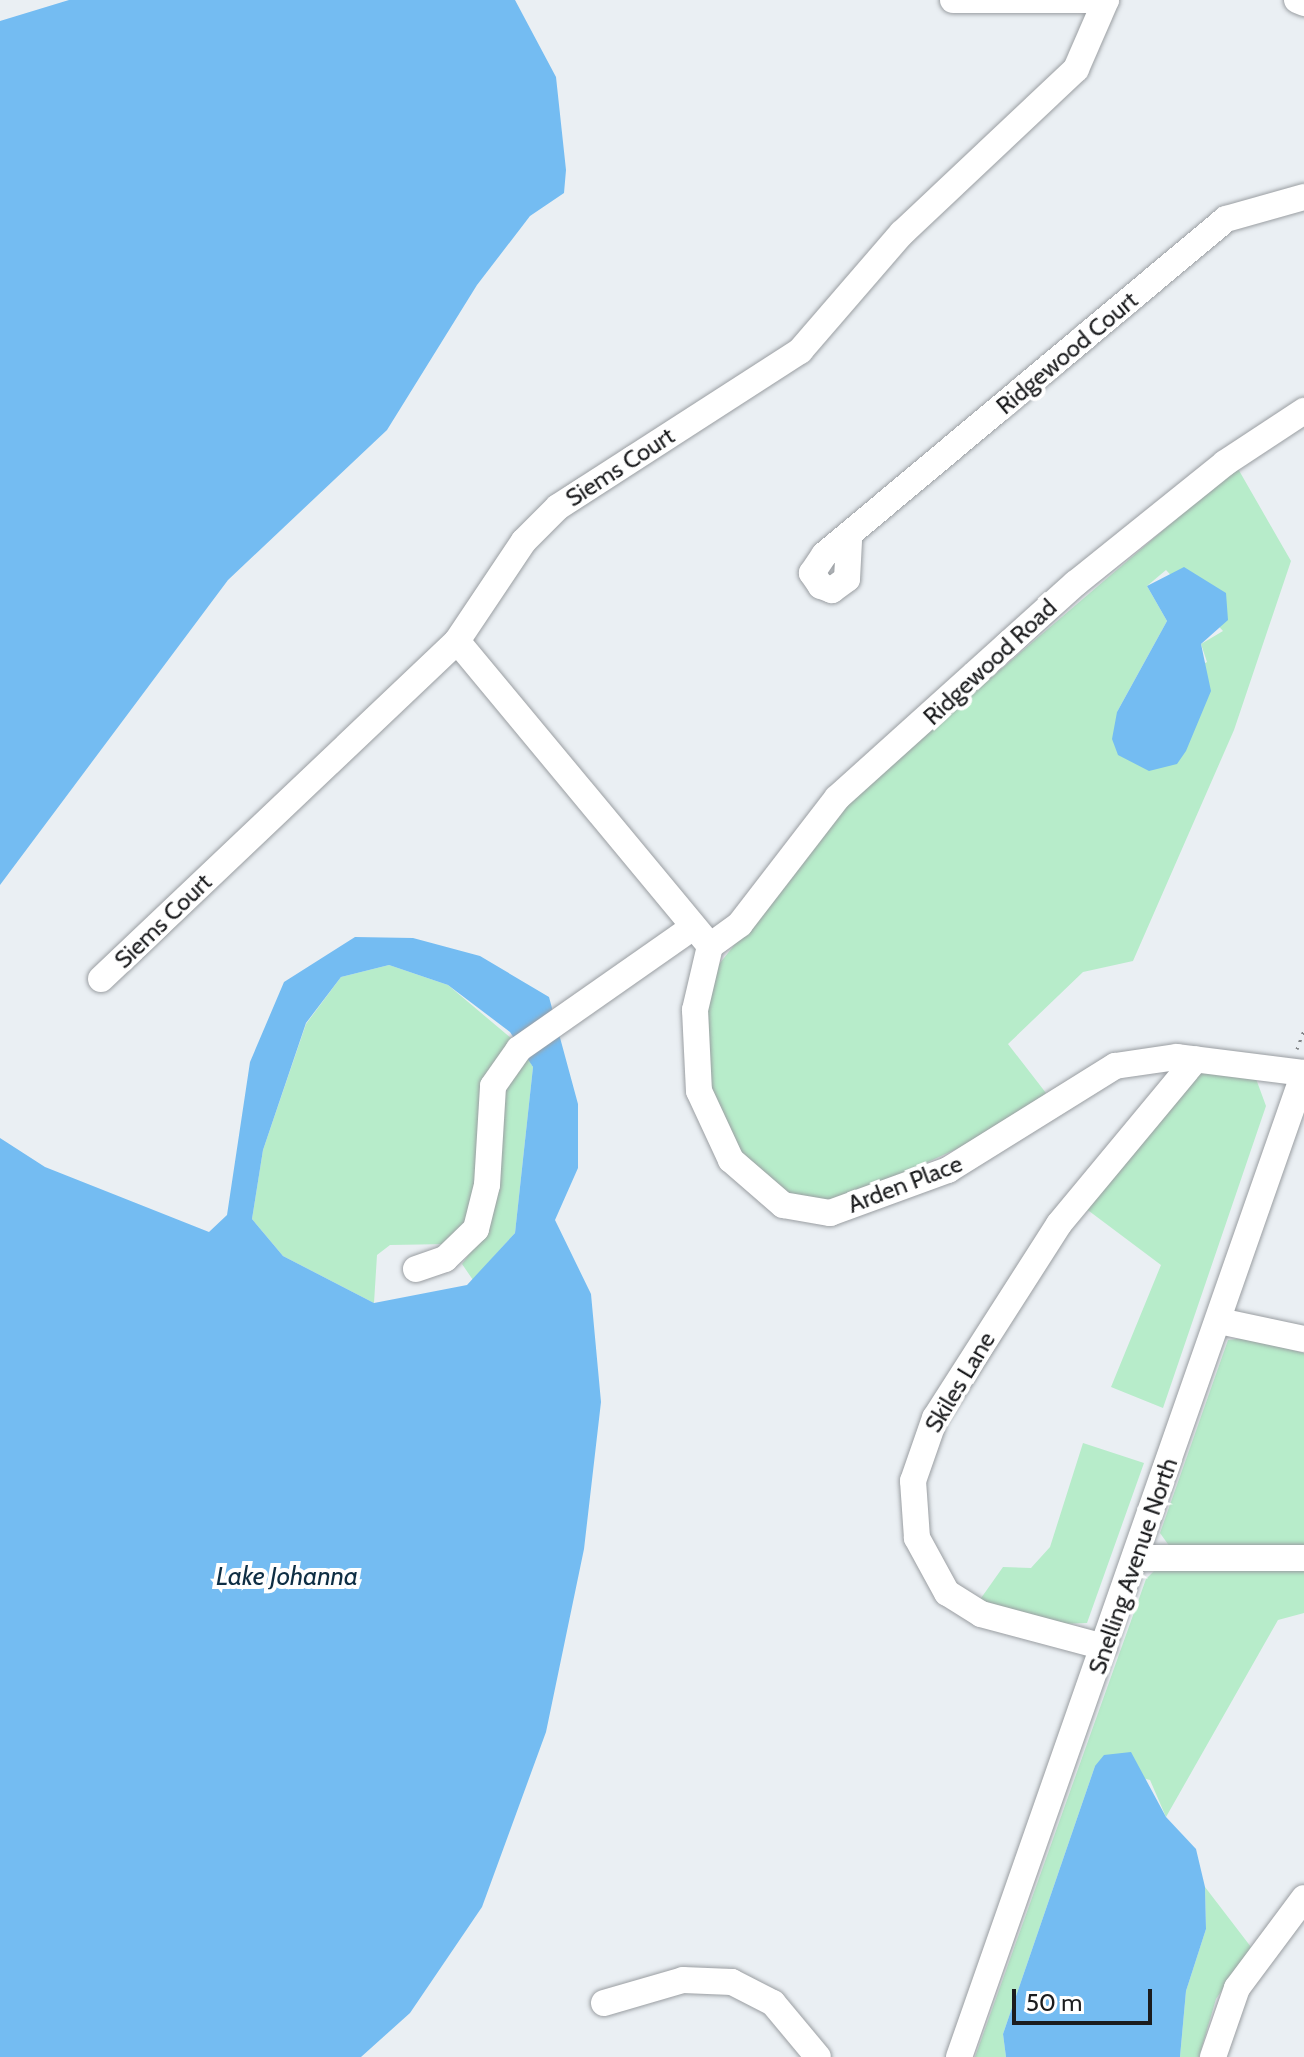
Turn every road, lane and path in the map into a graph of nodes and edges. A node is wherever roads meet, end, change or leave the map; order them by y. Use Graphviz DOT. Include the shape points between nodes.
graph roads {
  1 [pos="953,0"];
  2 [pos="1106,0"];
  3 [pos="1297,0"];
  4 [pos="1304,3"];
  5 [pos="1304,197"];
  6 [pos="1304,411"];
  7 [pos="849,541"];
  8 [pos="457,641"];
  9 [pos="701,936"];
  10 [pos="101,979"];
  11 [pos="1304,1030"];
  12 [pos="1300,1043"];
  13 [pos="1196,1059"];
  14 [pos="1304,1073"];
  15 [pos="416,1269"];
  16 [pos="1219,1321"];
  17 [pos="1304,1339"];
  18 [pos="1136,1558"];
  19 [pos="1304,1558"];
  20 [pos="1104,1647"];
  21 [pos="1304,1898"];
  22 [pos="604,2003"];
  23 [pos="818,2057"];
  24 [pos="959,2057"];
  25 [pos="1213,2057"];
  1 -- 2 [label="street"];
  2 -- 8 [label="street, Siems Court" via="1076,69 902,233 820,331 771,373 558,507 524,541"];
  3 -- 4 [label="street"];
  5 -- 7 [label="street, Ridgewood Court" via="1226,219"];
  6 -- 9 [label="street, Ridgewood Road" via="1225,463 1076,583 837,798 740,924"];
  8 -- 9 [label="street"];
  8 -- 10 [label="street, Siems Court"];
  9 -- 13 [label="street, Arden Place" via="695,1010 699,1091 711,1128 741,1174 796,1211 830,1213 948,1170 1115,1066"];
  9 -- 15 [label="street, Ridgewood Road" via="519,1049 493,1086 487,1185 476,1229 445,1259"];
  11 -- 12 [label="path"];
  13 -- 14 [label="street, Arden Place"];
  13 -- 20 [label="street, Skiles Lane" via="1059,1224 935,1418 913,1481 917,1538 947,1593 981,1614"];
  14 -- 16 [label="street, Snelling Avenue North"];
  16 -- 17 [label="street"];
  16 -- 18 [label="street, Snelling Avenue North"];
  18 -- 19 [label="street"];
  18 -- 20 [label="street, Snelling Avenue North"];
  20 -- 24 [label="street, Snelling Avenue North"];
  21 -- 25 [label="street" via="1237,1988"];
  22 -- 23 [label="street" via="683,1980 732,1982 773,2003"];
}
